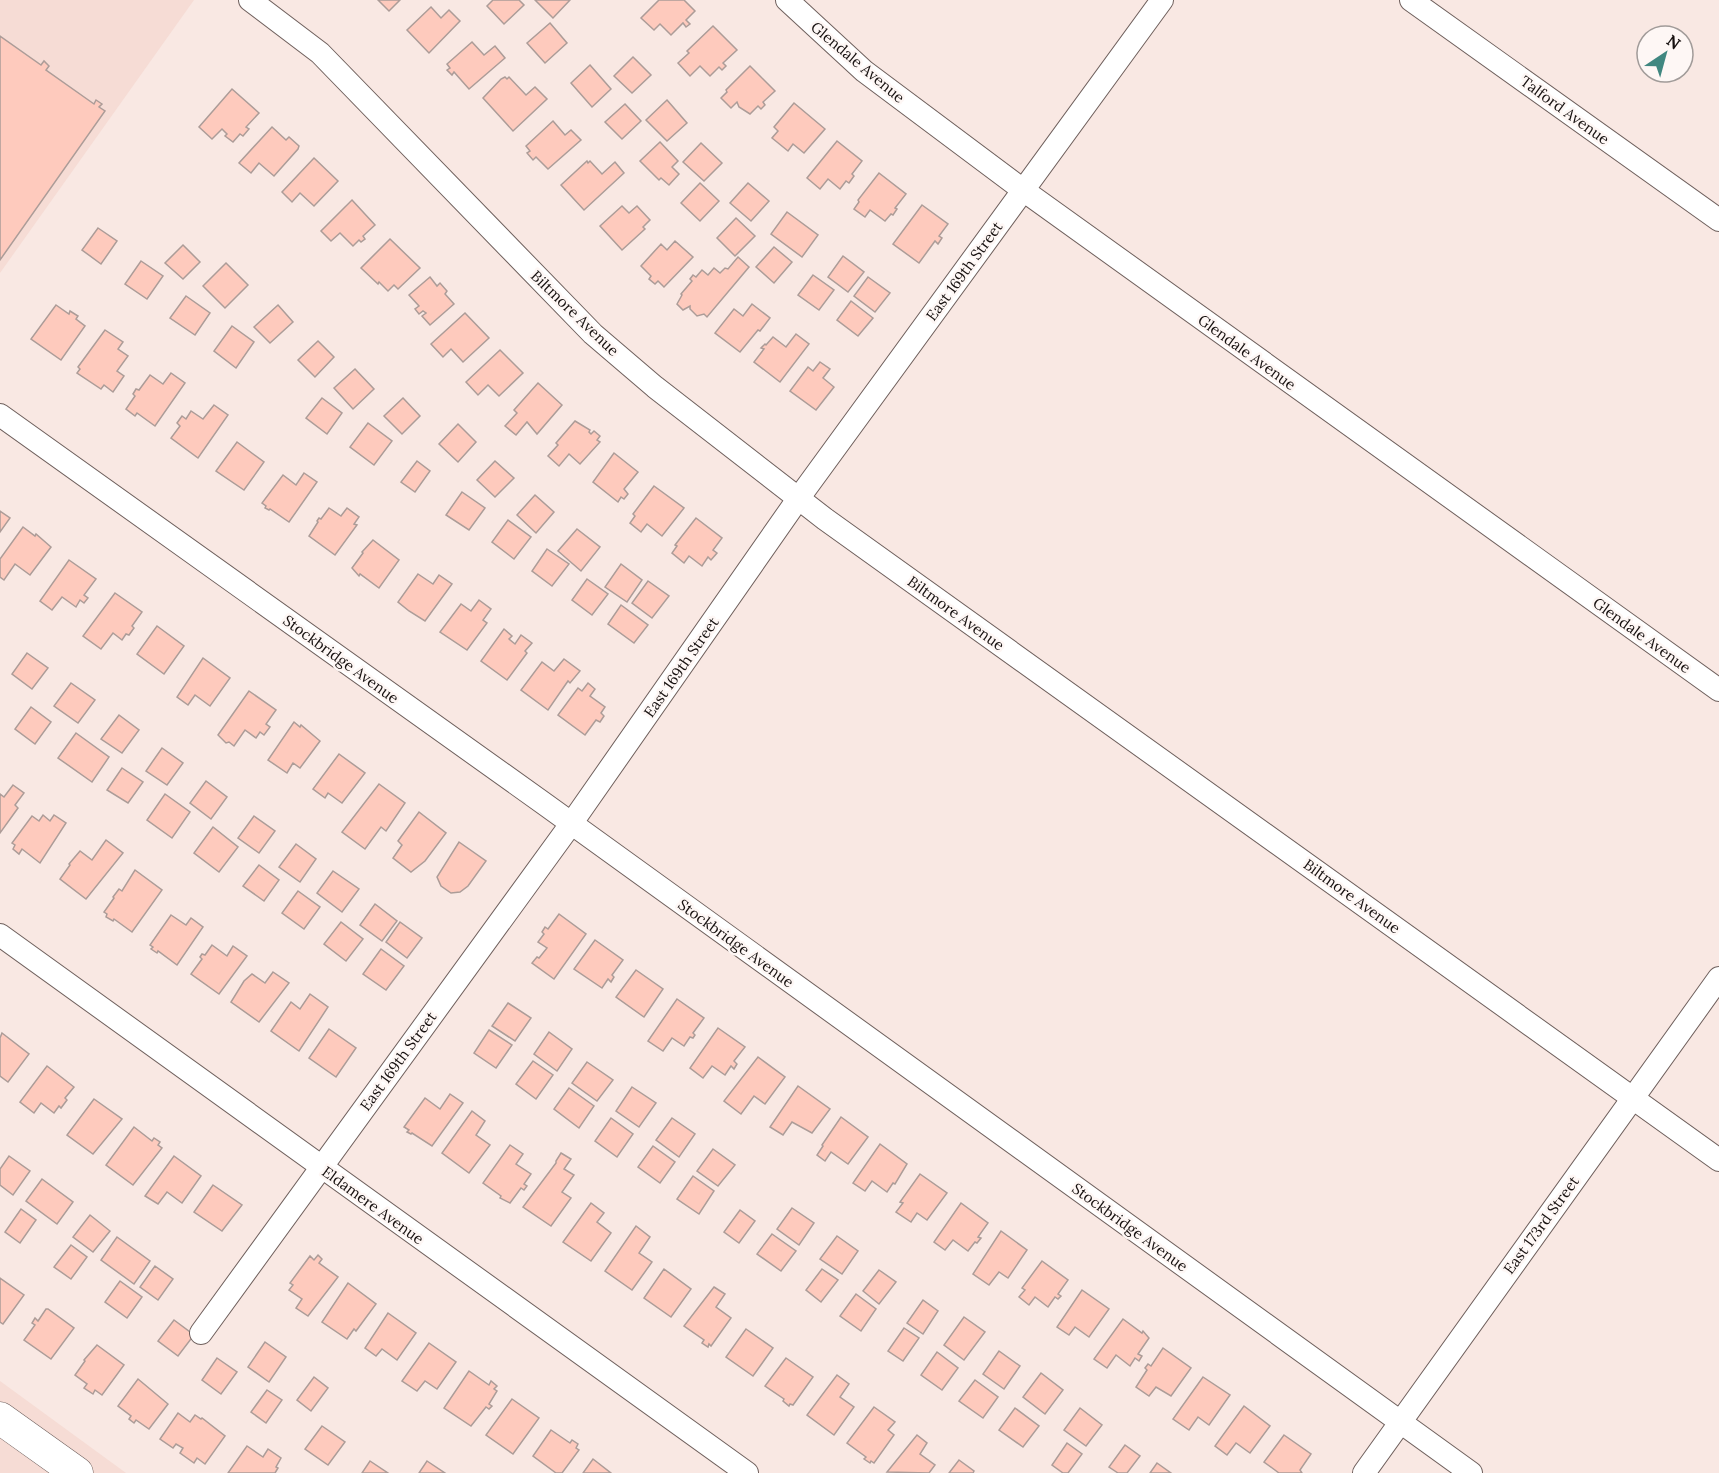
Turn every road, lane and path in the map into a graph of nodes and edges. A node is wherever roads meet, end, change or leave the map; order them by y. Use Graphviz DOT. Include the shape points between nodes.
graph roads {
  1 [pos="250,0"];
  2 [pos="787,0"];
  3 [pos="1162,0"];
  4 [pos="1411,0"];
  5 [pos="1023,190"];
  6 [pos="1719,220"];
  7 [pos="0,415"];
  8 [pos="798,499"];
  9 [pos="1719,690"];
  10 [pos="572,824"];
  11 [pos="0,935"];
  12 [pos="1719,978"];
  13 [pos="1632,1097"];
  14 [pos="1719,1160"];
  15 [pos="321,1168"];
  16 [pos="201,1333"];
  17 [pos="0,1418"];
  18 [pos="1400,1422"];
  19 [pos="77,1473"];
  20 [pos="747,1473"];
  21 [pos="1364,1473"];
  22 [pos="1471,1473"];
  1 -- 8 [label="street, Biltmore Avenue" via="320,53 593,334"];
  2 -- 5 [label="street, Glendale Avenue" via="864,71"];
  3 -- 5 [label="street, East 169th Street"];
  4 -- 6 [label="street, Talford Avenue"];
  5 -- 8 [label="street, East 169th Street"];
  5 -- 9 [label="street, Glendale Avenue"];
  7 -- 10 [label="street, Stockbridge Avenue"];
  8 -- 10 [label="street, East 169th Street"];
  8 -- 13 [label="street, Biltmore Avenue"];
  10 -- 15 [label="street, East 169th Street"];
  10 -- 18 [label="street, Stockbridge Avenue"];
  11 -- 15 [label="street, Eldamere Avenue"];
  12 -- 13 [label="street, East 173rd Street"];
  13 -- 14 [label="street, Biltmore Avenue"];
  13 -- 18 [label="street, East 173rd Street"];
  15 -- 16 [label="street, East 169th Street"];
  15 -- 20 [label="street, Eldamere Avenue"];
  17 -- 19 [label="main road"];
  18 -- 21 [label="street, East 173rd Street"];
  18 -- 22 [label="street, Stockbridge Avenue"];
}
